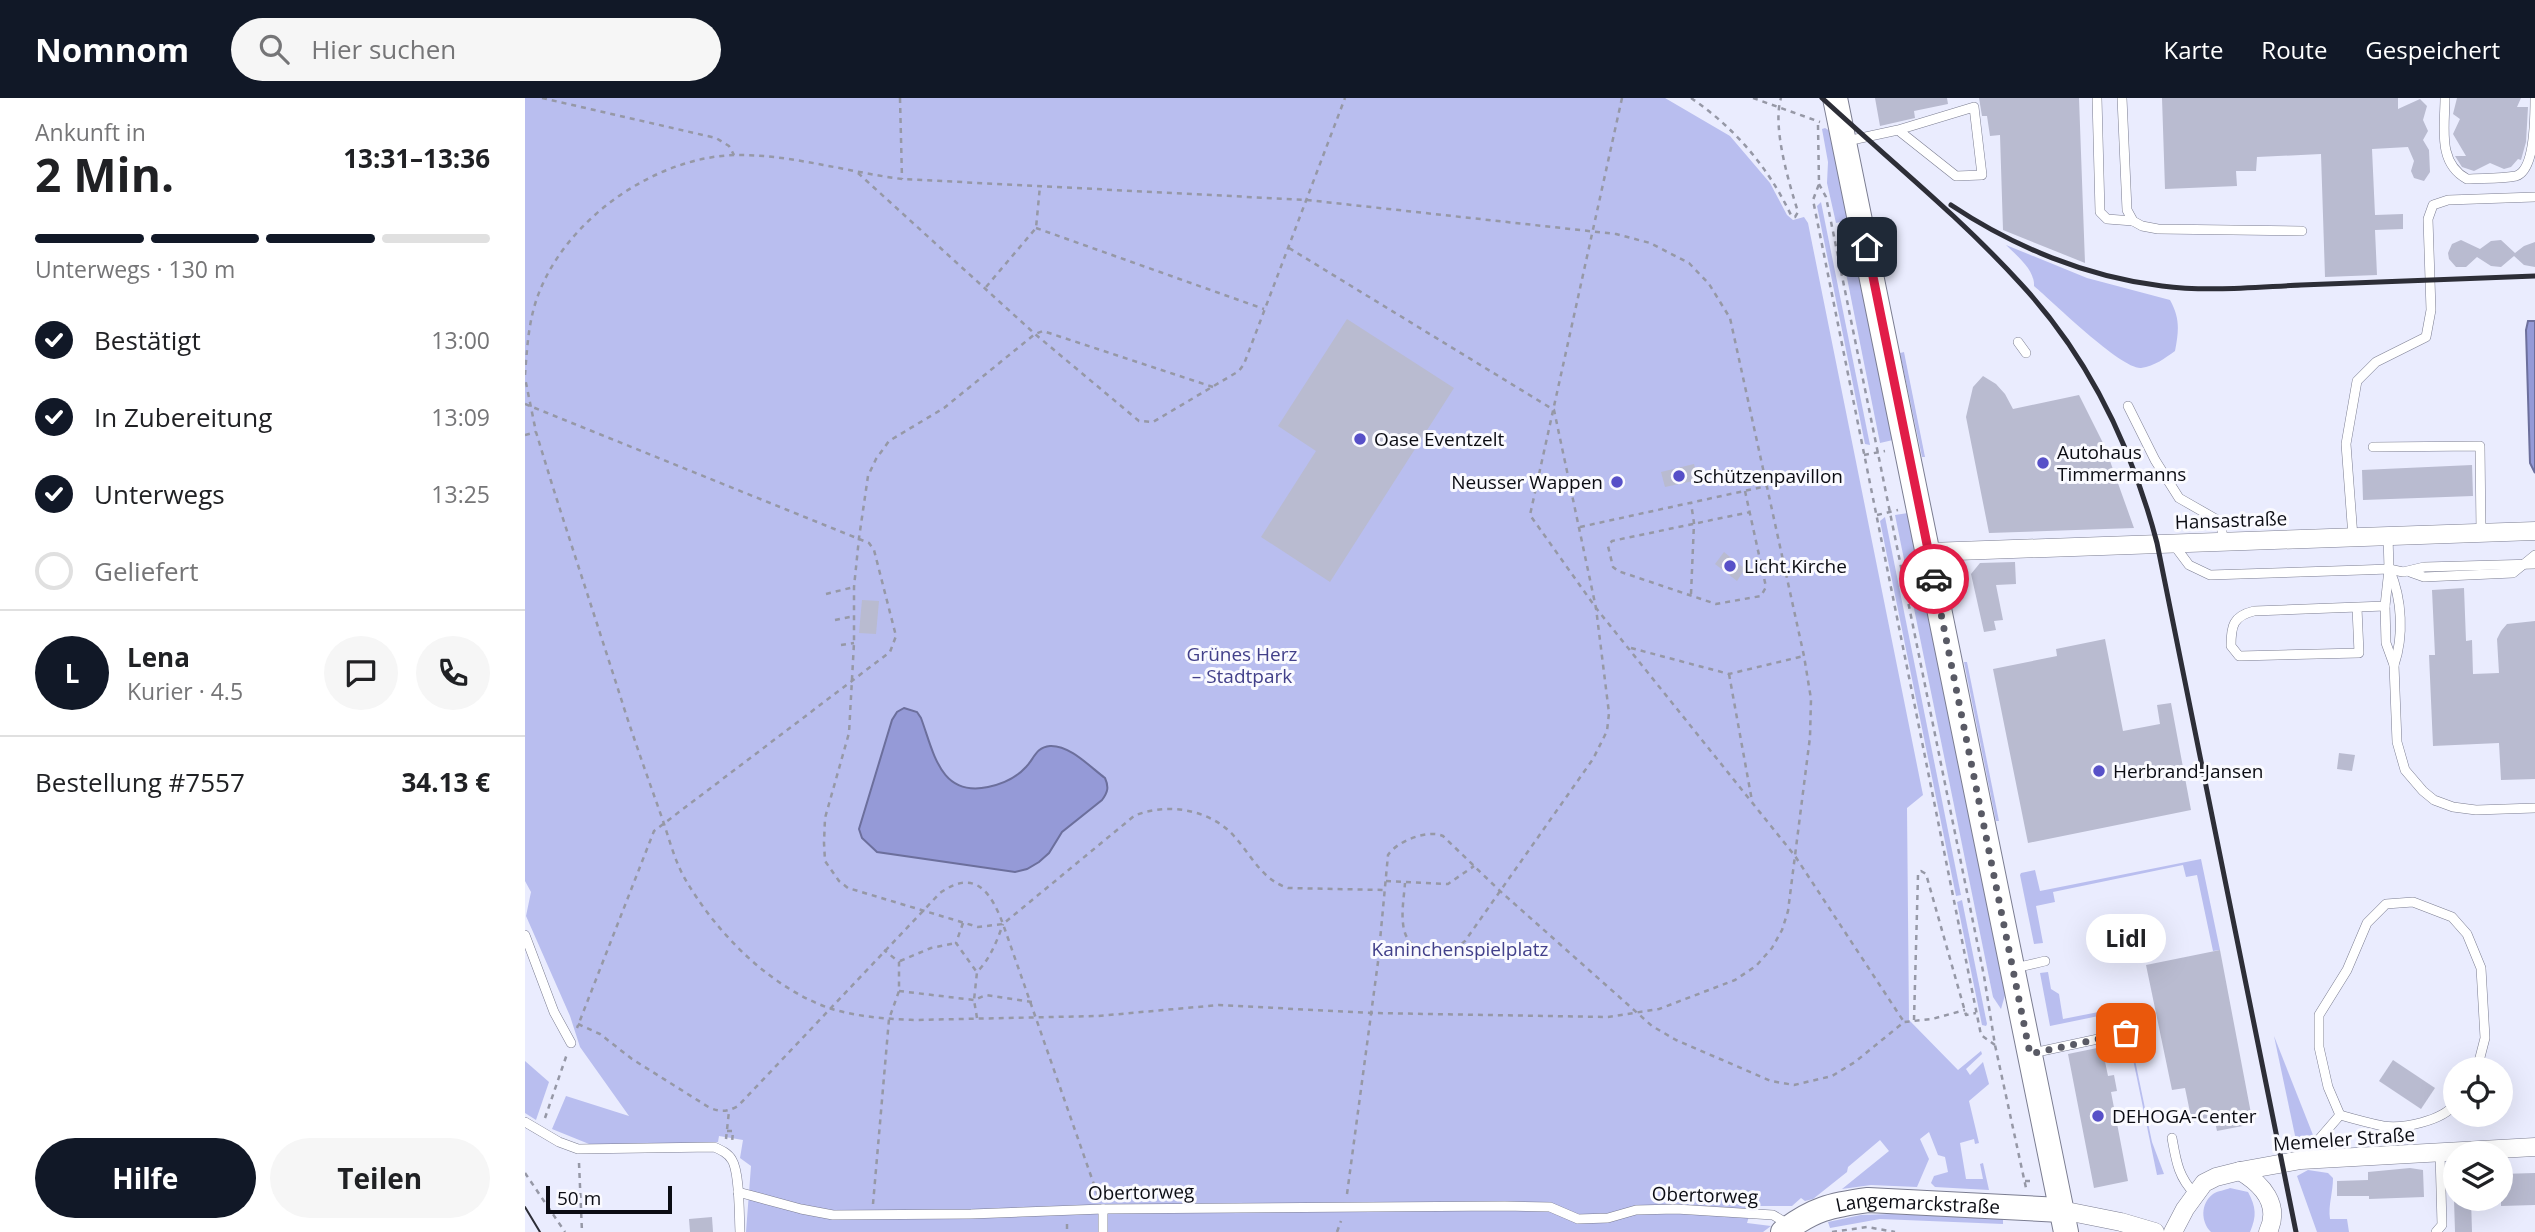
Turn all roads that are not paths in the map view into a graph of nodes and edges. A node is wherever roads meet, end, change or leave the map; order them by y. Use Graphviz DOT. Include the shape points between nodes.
graph roads {
  1 [pos="2097,98"];
  2 [pos="2122,98"];
  3 [pos="2445,98"];
  4 [pos="2535,98"];
  5 [pos="1835,120"];
  6 [pos="1898,130"];
  7 [pos="2535,197"];
  8 [pos="2133,221"];
  9 [pos="2302,231"];
  10 [pos="2018,342"];
  11 [pos="2027,353"];
  12 [pos="2128,406"];
  13 [pos="2373,447"];
  14 [pos="2535,531"];
  15 [pos="2481,532"];
  16 [pos="2388,536"];
  17 [pos="2353,537"];
  18 [pos="2223,541"];
  19 [pos="2173,543"];
  20 [pos="1929,552"];
  21 [pos="2535,555"];
  22 [pos="2531,564"];
  23 [pos="2389,569"];
  24 [pos="2385,606"];
  25 [pos="2357,608"];
  26 [pos="2393,665"];
  27 [pos="2535,808"];
  28 [pos="525,935"];
  29 [pos="2045,961"];
  30 [pos="2013,968"];
  31 [pos="2126,1033"];
  32 [pos="571,1043"];
  33 [pos="2030,1054"];
  34 [pos="2480,1057"];
  35 [pos="2443,1114"];
  36 [pos="2340,1115"];
  37 [pos="525,1122"];
  38 [pos="2172,1138"];
  39 [pos="2535,1147"];
  40 [pos="2440,1153"];
  41 [pos="2301,1160"];
  42 [pos="2240,1171"];
  43 [pos="739,1192"];
  44 [pos="2195,1194"];
  45 [pos="1103,1209"];
  46 [pos="2063,1221"];
  47 [pos="1787,1229"];
  48 [pos="740,1232"];
  49 [pos="1103,1232"];
  50 [pos="2155,1232"];
  51 [pos="2173,1232"];
  52 [pos="2268,1232"];
  53 [pos="2436,1232"];
  1 -- 8 [label="lane" via="2100,212 2108,219"];
  2 -- 8 [label="lane" via="2127,210"];
  3 -- 4 [label="lane" via="2448,163 2467,179 2516,176 2528,170 2535,158"];
  5 -- 6 [label="lane"];
  5 -- 20 [label="main road"];
  6 -- 6 [label="lane" via="1956,176 1982,175 1973,107"];
  7 -- 17 [label="lane" via="2448,200 2433,205 2428,219 2431,310 2426,337 2377,362 2357,381 2346,444"];
  8 -- 9 [label="lane" via="2173,230"];
  10 -- 11 [label="lane"];
  12 -- 18 [label="lane" via="2179,498 2221,522"];
  13 -- 15 [label="lane" via="2480,446"];
  14 -- 15 [label="street, Hansastraße"];
  15 -- 16 [label="street, Hansastraße"];
  16 -- 17 [label="street, Hansastraße"];
  16 -- 23 [label="lane"];
  17 -- 18 [label="street, Hansastraße"];
  18 -- 19 [label="street, Hansastraße"];
  19 -- 20 [label="street, Hansastraße"];
  19 -- 23 [label="lane" via="2189,565 2210,575"];
  20 -- 30 [label="main road"];
  21 -- 22 [label="lane"];
  22 -- 23 [label="lane" via="2513,573 2424,577"];
  23 -- 24 [label="lane"];
  23 -- 26 [label="lane" via="2398,590 2400,648"];
  24 -- 25 [label="lane"];
  24 -- 26 [label="lane" via="2386,643"];
  25 -- 25 [label="lane" via="2241,614 2232,626 2231,646 2239,656 2359,653"];
  26 -- 27 [label="lane" via="2400,756 2423,791 2464,809"];
  28 -- 32 [label="lane"];
  29 -- 30 [label="lane"];
  30 -- 33 [label="main road"];
  31 -- 33 [label="lane"];
  33 -- 46 [label="main road"];
  34 -- 36 [label="lane" via="2485,1038 2481,968 2467,934 2452,917 2413,902 2386,905 2367,923 2347,970 2319,1015 2319,1047"];
  35 -- 36 [label="lane" via="2428,1122 2386,1127"];
  36 -- 41 [label="lane"];
  37 -- 43 [label="lane" via="578,1149 714,1147 733,1161"];
  38 -- 44 [label="lane" via="2183,1182"];
  39 -- 40 [label="street, Memeler Straße"];
  40 -- 41 [label="street, Memeler Straße"];
  40 -- 53 [label="lane" via="2442,1225"];
  41 -- 42 [label="street, Memeler Straße"];
  42 -- 44 [label="street, Memeler Straße" via="2216,1177"];
  42 -- 52 [label="street" via="2264,1189 2270,1200"];
  43 -- 45 [label="lane, Obertorweg" via="817,1213"];
  43 -- 48 [label="lane"];
  44 -- 51 [label="street, Memeler Straße"];
  45 -- 47 [label="lane, Obertorweg" via="1550,1207 1578,1219 1675,1209 1773,1215"];
  45 -- 49 [label="lane"];
  46 -- 47 [label="main road, Langemarckstraße" via="2030,1208 1868,1200 1808,1213"];
  46 -- 50 [label="street" via="2112,1219"];
}
